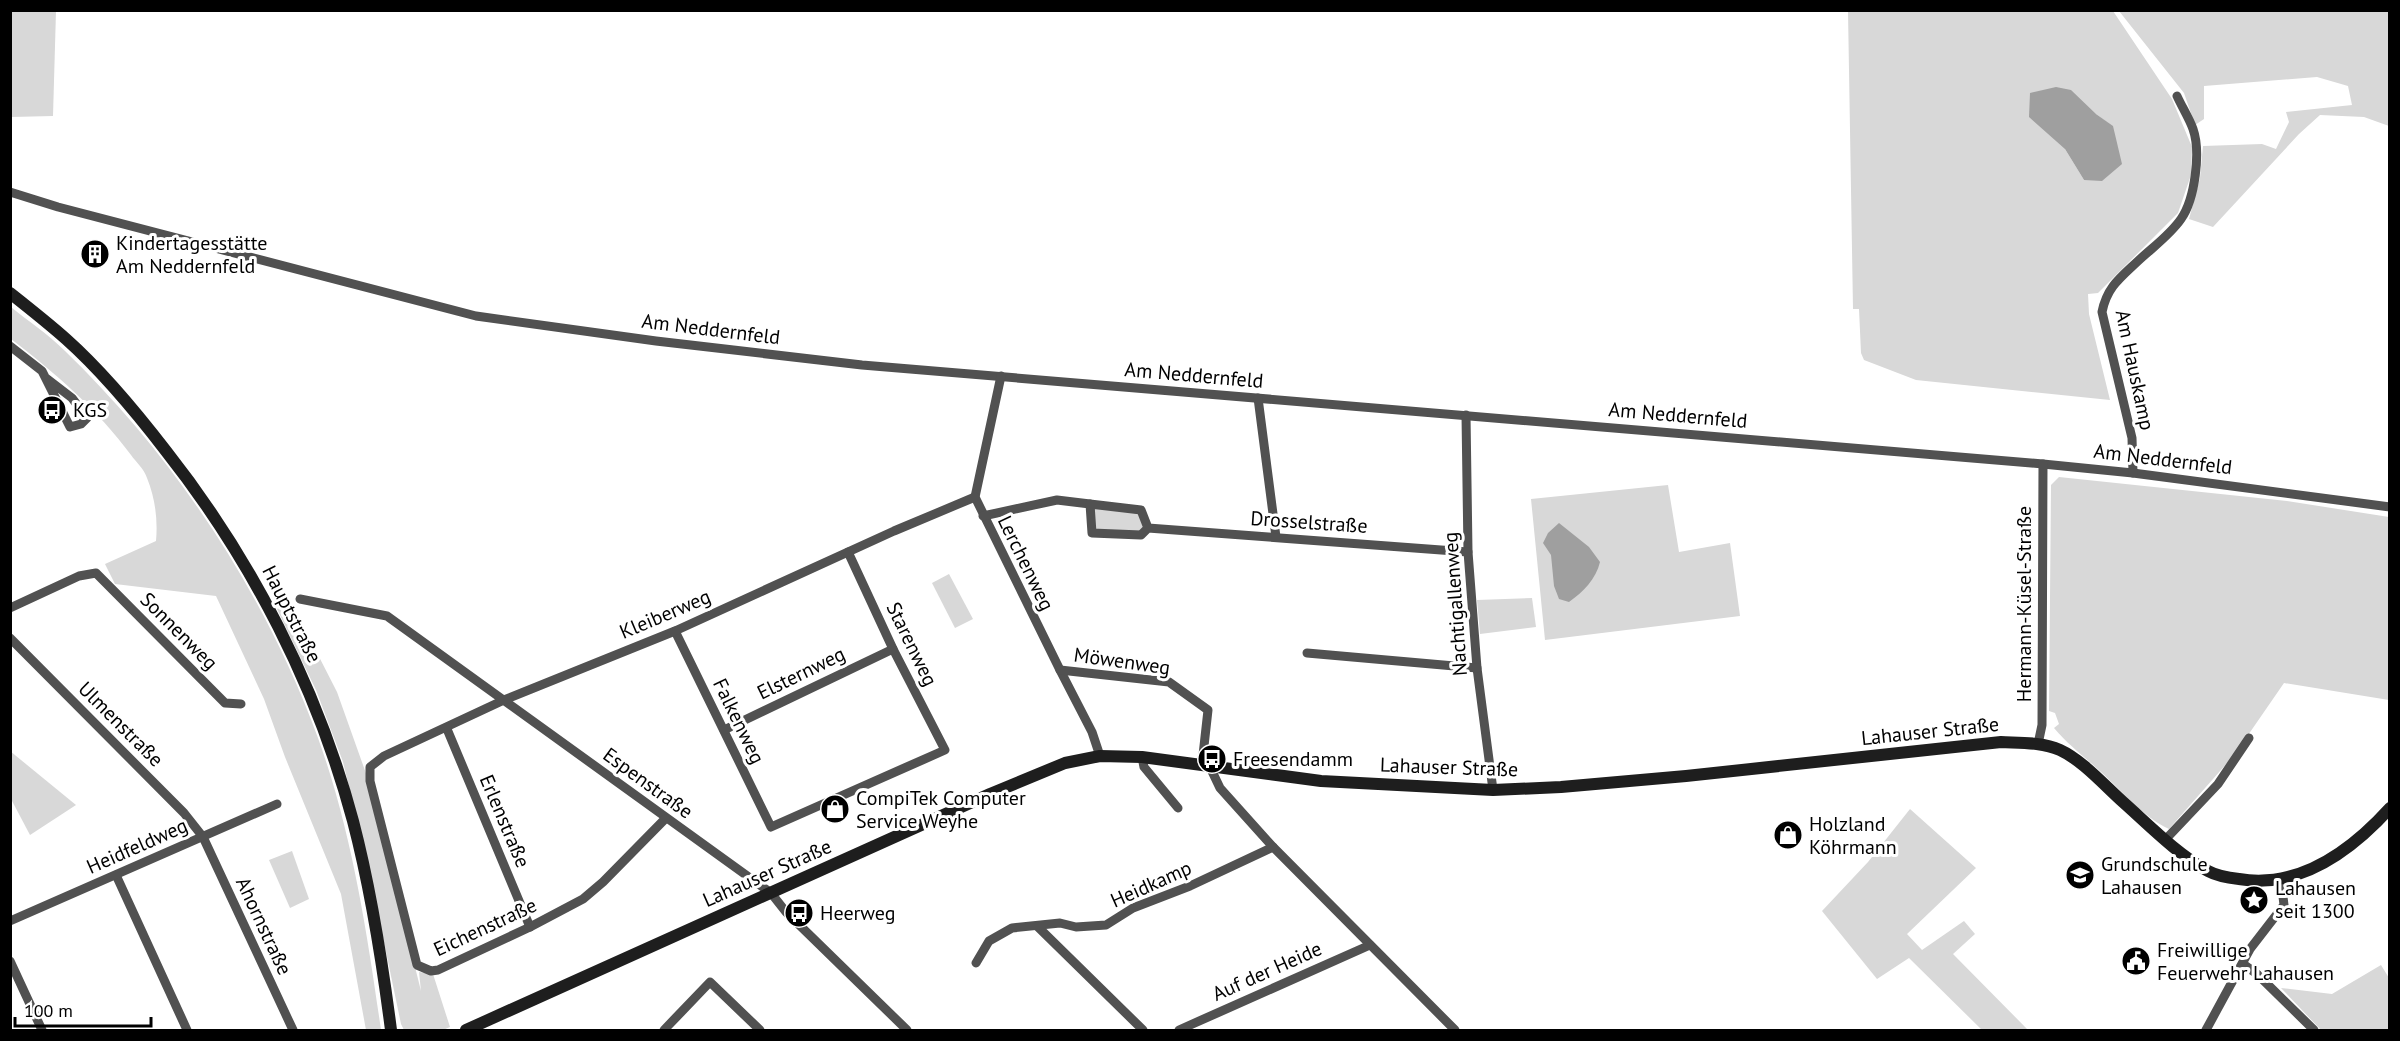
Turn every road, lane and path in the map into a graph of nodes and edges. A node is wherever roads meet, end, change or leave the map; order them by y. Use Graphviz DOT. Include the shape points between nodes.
graph roads {
  1 [pos="2177,96"];
  2 [pos="10,192"];
  3 [pos="10,293"];
  4 [pos="10,346"];
  5 [pos="1001,376"];
  6 [pos="46,378"];
  7 [pos="1258,398"];
  8 [pos="1466,415"];
  9 [pos="2043,464"];
  10 [pos="2133,473"];
  11 [pos="975,497"];
  12 [pos="1090,504"];
  13 [pos="2390,507"];
  14 [pos="983,516"];
  15 [pos="1148,528"];
  16 [pos="1276,537"];
  17 [pos="848,552"];
  18 [pos="1468,552"];
  19 [pos="300,599"];
  20 [pos="10,608"];
  21 [pos="675,631"];
  22 [pos="10,638"];
  23 [pos="893,649"];
  24 [pos="1306,653"];
  25 [pos="1477,668"];
  26 [pos="1060,670"];
  27 [pos="504,700"];
  28 [pos="241,704"];
  29 [pos="447,729"];
  30 [pos="724,730"];
  31 [pos="2249,738"];
  32 [pos="2038,744"];
  33 [pos="1100,756"];
  34 [pos="1142,757"];
  35 [pos="1205,765"];
  36 [pos="370,767"];
  37 [pos="1493,790"];
  38 [pos="277,804"];
  39 [pos="1178,808"];
  40 [pos="2390,808"];
  41 [pos="665,819"];
  42 [pos="771,827"];
  43 [pos="203,837"];
  44 [pos="2165,840"];
  45 [pos="1273,847"];
  46 [pos="116,875"];
  47 [pos="2281,880"];
  48 [pos="771,893"];
  49 [pos="10,921"];
  50 [pos="1037,926"];
  51 [pos="530,927"];
  52 [pos="1370,945"];
  53 [pos="10,961"];
  54 [pos="976,963"];
  55 [pos="2243,964"];
  56 [pos="42,1030"];
  57 [pos="187,1030"];
  58 [pos="293,1030"];
  59 [pos="391,1030"];
  60 [pos="466,1030"];
  61 [pos="664,1030"];
  62 [pos="760,1030"];
  63 [pos="907,1030"];
  64 [pos="1143,1030"];
  65 [pos="1179,1030"];
  66 [pos="1455,1030"];
  67 [pos="2206,1030"];
  68 [pos="2314,1030"];
  1 -- 10 [label="street, Am Hauskamp" via="2193,130 2196,147 2191,197 2174,228 2115,282 2105,295 2102,312 2132,438"];
  2 -- 5 [label="street, Am Neddernfeld" via="496,320 851,363"];
  3 -- 59 [label="street, Hauptstraße" via="68,340 148,428 202,498 264,598 314,705 353,820 383,964"];
  4 -- 6 [label="street"];
  5 -- 7 [label="street, Am Neddernfeld"];
  5 -- 11 [label="street"];
  6 -- 6 [label="street" via="70,427 81,424 87,418 82,409"];
  7 -- 8 [label="street, Am Neddernfeld"];
  7 -- 16 [label="street"];
  8 -- 9 [label="street, Am Neddernfeld"];
  8 -- 18 [label="street, Nachtigallenweg"];
  9 -- 10 [label="street, Am Neddernfeld"];
  9 -- 32 [label="street, Hermann-Küsel-Straße" via="2042,725"];
  10 -- 13 [label="street, Am Neddernfeld"];
  11 -- 14 [label="street, Lerchenweg"];
  11 -- 17 [label="street, Kleiberweg"];
  12 -- 14 [label="street" via="1057,500"];
  12 -- 15 [label="street" via="1141,510"];
  12 -- 15 [label="street, Drosselstraße" via="1092,532 1141,535"];
  14 -- 26 [label="street, Lerchenweg"];
  15 -- 16 [label="street, Drosselstraße"];
  16 -- 18 [label="street, Drosselstraße"];
  17 -- 21 [label="street, Kleiberweg"];
  17 -- 23 [label="street, Starenweg"];
  18 -- 25 [label="street, Nachtigallenweg"];
  19 -- 27 [label="street, Espenstraße" via="387,616"];
  20 -- 28 [label="street, Sonnenweg" via="79,576 96,573 225,703"];
  21 -- 27 [label="street, Kleiberweg"];
  21 -- 30 [label="street, Falkenweg"];
  22 -- 43 [label="street, Ulmenstraße" via="184,813"];
  23 -- 30 [label="street, Elsternweg"];
  23 -- 42 [label="street, Starenweg" via="945,750"];
  24 -- 25 [label="street"];
  25 -- 37 [label="street, Nachtigallenweg"];
  26 -- 33 [label="street, Lerchenweg"];
  26 -- 35 [label="street, Möwenweg" via="1169,682 1208,710"];
  27 -- 29 [label="street, Kleiberweg"];
  27 -- 41 [label="street, Espenstraße"];
  29 -- 36 [label="street, Kleiberweg" via="384,756"];
  29 -- 51 [label="street, Erlenstraße"];
  30 -- 42 [label="street, Falkenweg"];
  31 -- 44 [label="street" via="2218,784"];
  32 -- 37 [label="street, Lahauser Straße" via="2001,742 1686,776"];
  32 -- 44 [label="street, Lahauser Straße" via="2061,750"];
  33 -- 34 [label="street, Lahauser Straße"];
  33 -- 48 [label="street, Lahauser Straße" via="1065,763 990,794"];
  34 -- 35 [label="street, Lahauser Straße"];
  34 -- 39 [label="street" via="1144,767"];
  35 -- 37 [label="street, Lahauser Straße" via="1321,781"];
  35 -- 45 [label="street" via="1220,788"];
  36 -- 51 [label="street, Eichenstraße" via="370,781 417,965 431,972 438,970"];
  38 -- 43 [label="street, Heidfeldweg"];
  40 -- 47 [label="street, Lahauser Straße" via="2334,857"];
  41 -- 48 [label="street, Espenstraße"];
  41 -- 51 [label="street, Eichenstraße" via="583,899"];
  43 -- 46 [label="street, Heidfeldweg"];
  43 -- 58 [label="street, Ahornstraße"];
  44 -- 47 [label="street, Lahauser Straße" via="2210,872 2255,882"];
  45 -- 50 [label="street, Heidkamp" via="1133,908 1106,925"];
  45 -- 52 [label="street"];
  46 -- 49 [label="street, Heidfeldweg"];
  46 -- 57 [label="street"];
  47 -- 55 [label="street" via="2284,905"];
  48 -- 60 [label="street, Lahauser Straße"];
  48 -- 63 [label="street"];
  50 -- 54 [label="street, Heidkamp" via="1012,928 989,941"];
  50 -- 64 [label="street"];
  52 -- 65 [label="street, Auf der Heide"];
  52 -- 66 [label="street"];
  53 -- 56 [label="street"];
  55 -- 67 [label="street"];
  55 -- 68 [label="street"];
  61 -- 62 [label="street" via="710,982"];
}
